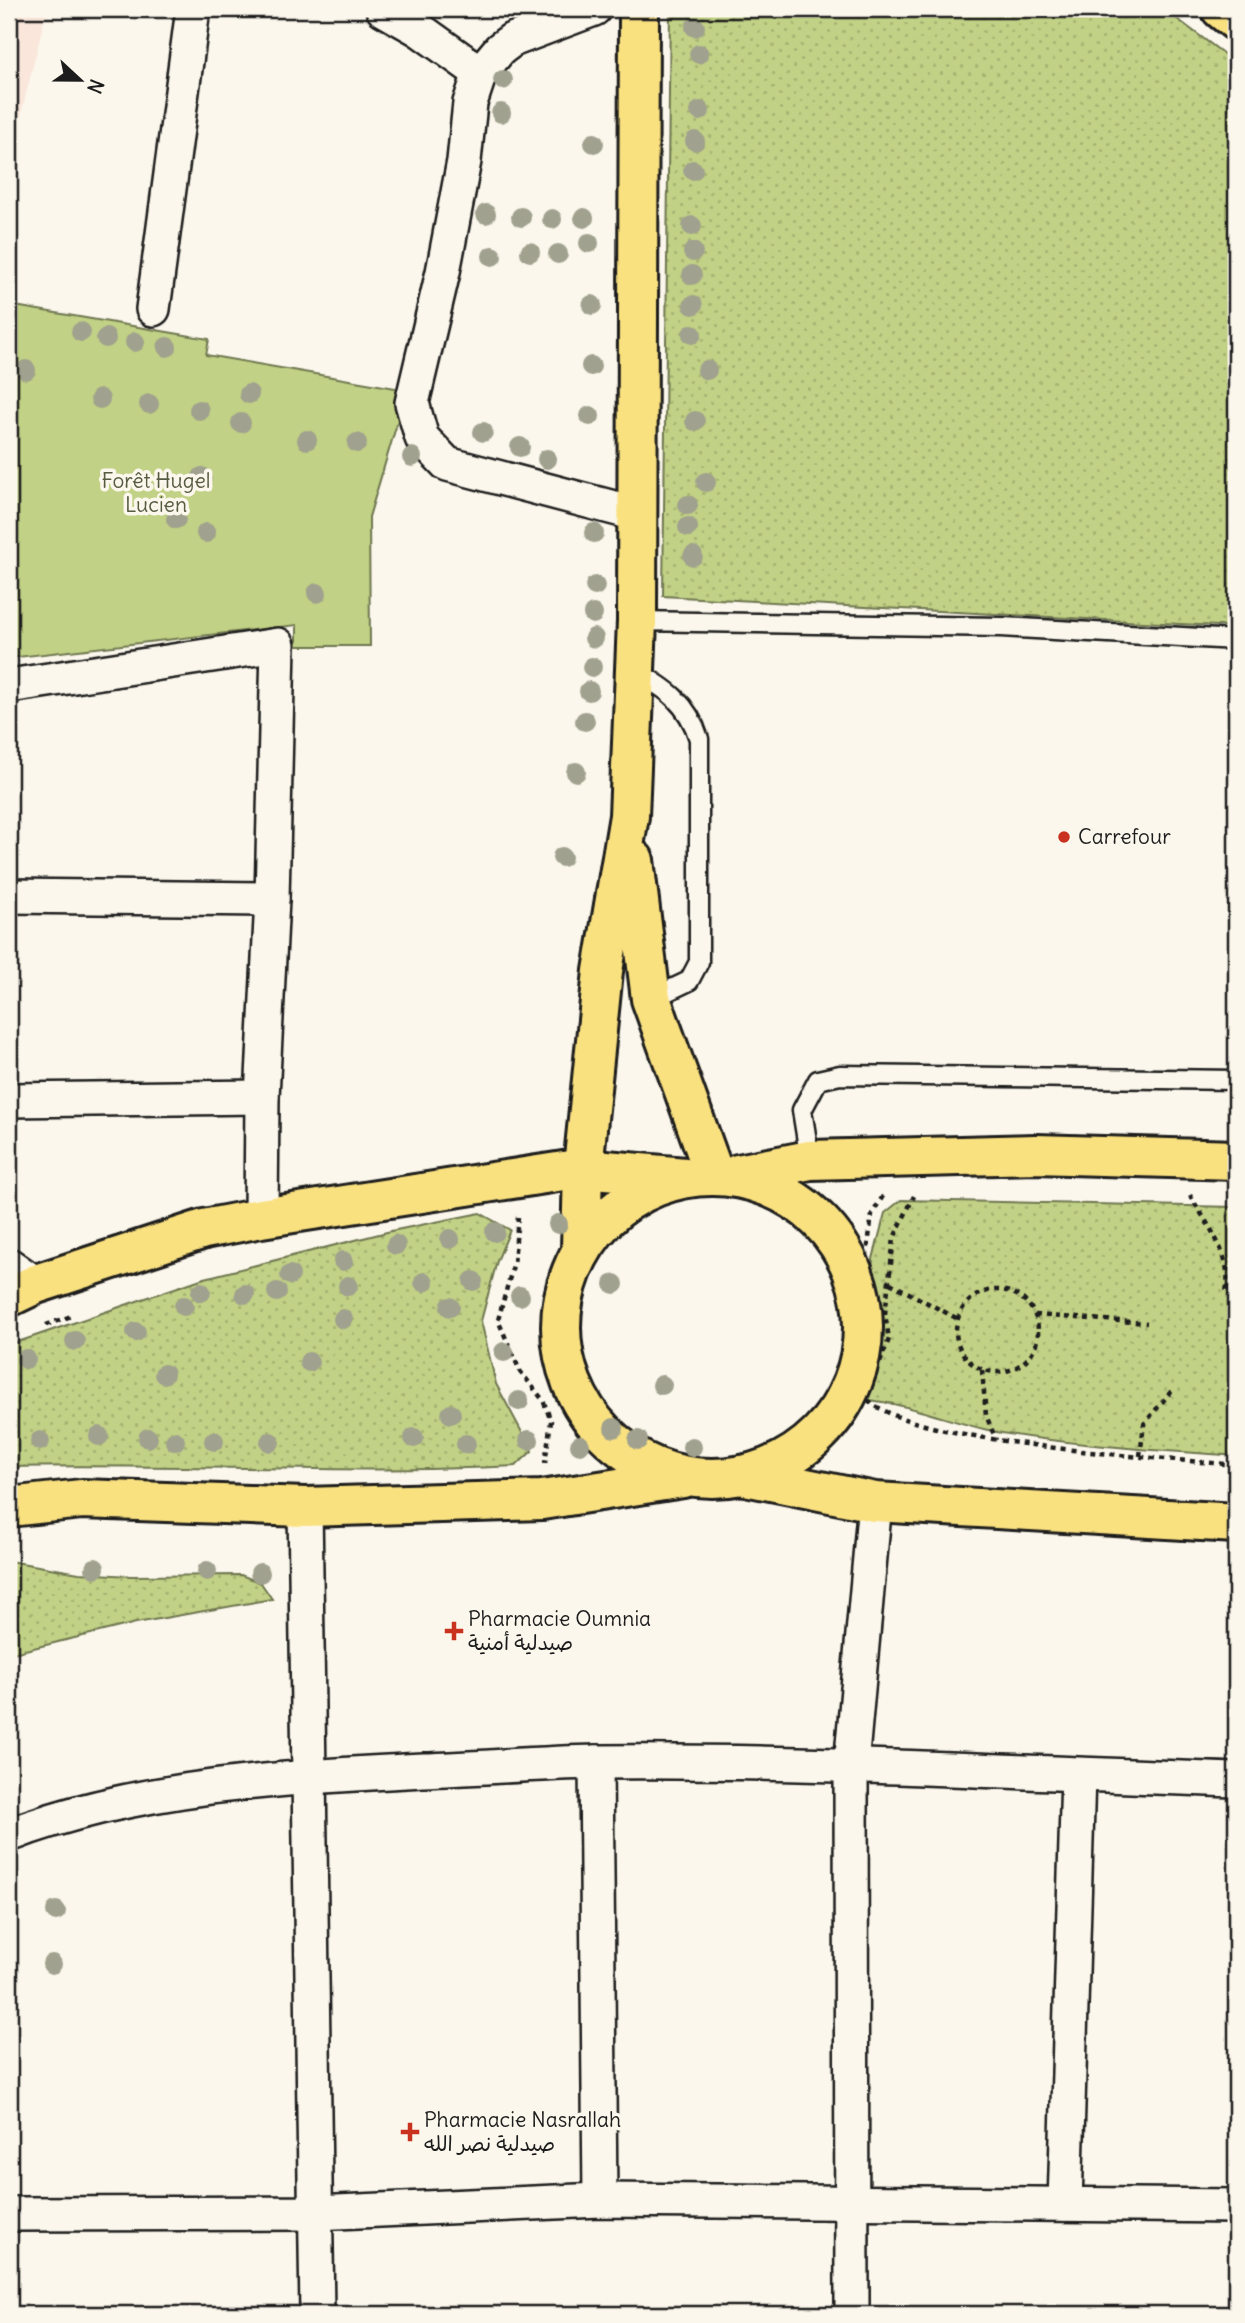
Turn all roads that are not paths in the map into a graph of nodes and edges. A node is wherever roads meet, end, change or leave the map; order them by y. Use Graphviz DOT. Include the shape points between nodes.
graph roads {
  1 [pos="193,9"];
  2 [pos="383,9"];
  3 [pos="594,9"];
  4 [pos="639,9"];
  5 [pos="1221,9"];
  6 [pos="1236,21"];
  7 [pos="480,74"];
  8 [pos="153,309"];
  9 [pos="637,514"];
  10 [pos="637,621"];
  11 [pos="1236,640"];
  12 [pos="635,671"];
  13 [pos="9,686"];
  14 [pos="629,816"];
  15 [pos="9,896"];
  16 [pos="272,899"];
  17 [pos="651,999"];
  18 [pos="1236,1080"];
  19 [pos="262,1097"];
  20 [pos="9,1100"];
  21 [pos="810,1160"];
  22 [pos="1236,1160"];
  23 [pos="583,1168"];
  24 [pos="713,1175"];
  25 [pos="261,1218"];
  26 [pos="581,1250"];
  27 [pos="18,1282"];
  28 [pos="738,1474"];
  29 [pos="695,1476"];
  30 [pos="875,1502"];
  31 [pos="9,1507"];
  32 [pos="305,1507"];
  33 [pos="1236,1523"];
  34 [pos="596,1762"];
  35 [pos="851,1766"];
  36 [pos="1078,1774"];
  37 [pos="309,1776"];
  38 [pos="1236,1780"];
  39 [pos="9,1835"];
  40 [pos="600,2200"];
  41 [pos="853,2202"];
  42 [pos="1065,2204"];
  43 [pos="1236,2206"];
  44 [pos="315,2213"];
  45 [pos="9,2214"];
  46 [pos="317,2314"];
  47 [pos="852,2314"];
  1 -- 8 [label="street"];
  2 -- 7 [label="street"];
  3 -- 7 [label="street" via="512,40 488,60"];
  4 -- 9 [label="main road"];
  5 -- 6 [label="main road"];
  7 -- 9 [label="street" via="470,103 446,258 415,385 414,421 432,452 447,464"];
  9 -- 10 [label="main road"];
  10 -- 11 [label="lane" via="1001,627"];
  10 -- 12 [label="main road"];
  12 -- 14 [label="main road"];
  12 -- 17 [label="lane" via="685,707 694,722 699,747 699,962 689,981"];
  13 -- 16 [label="street" via="278,645"];
  14 -- 17 [label="main road"];
  14 -- 23 [label="main road" via="604,971"];
  15 -- 16 [label="street"];
  16 -- 19 [label="street"];
  17 -- 24 [label="main road"];
  18 -- 21 [label="lane" via="840,1075 818,1080 802,1110"];
  19 -- 20 [label="street"];
  19 -- 25 [label="street"];
  21 -- 22 [label="main road" via="1036,1154"];
  21 -- 24 [label="main road"];
  23 -- 24 [label="main road"];
  23 -- 25 [label="main road"];
  23 -- 26 [label="main road"];
  24 -- 26 [label="main road" via="635,1202 615,1215"];
  24 -- 28 [label="main road" via="790,1195 821,1219 845,1251 859,1288 864,1328 859,1367 843,1404 819,1435 786,1460"];
  25 -- 27 [label="main road" via="204,1229"];
  26 -- 29 [label="main road" via="565,1286 560,1326 565,1365 579,1402 603,1434 635,1458"];
  28 -- 29 [label="main road"];
  28 -- 30 [label="main road"];
  29 -- 32 [label="main road" via="542,1500"];
  30 -- 33 [label="main road"];
  30 -- 35 [label="street"];
  31 -- 32 [label="main road" via="82,1499"];
  32 -- 37 [label="street"];
  34 -- 35 [label="street"];
  34 -- 37 [label="street"];
  34 -- 40 [label="street"];
  35 -- 36 [label="street"];
  35 -- 41 [label="street"];
  36 -- 38 [label="street"];
  36 -- 42 [label="street"];
  37 -- 39 [label="street" via="133,1800 49,1820"];
  37 -- 44 [label="street"];
  40 -- 41 [label="street"];
  40 -- 44 [label="street"];
  41 -- 42 [label="street"];
  41 -- 47 [label="street"];
  42 -- 43 [label="street"];
  44 -- 45 [label="street"];
  44 -- 46 [label="street"];
}
